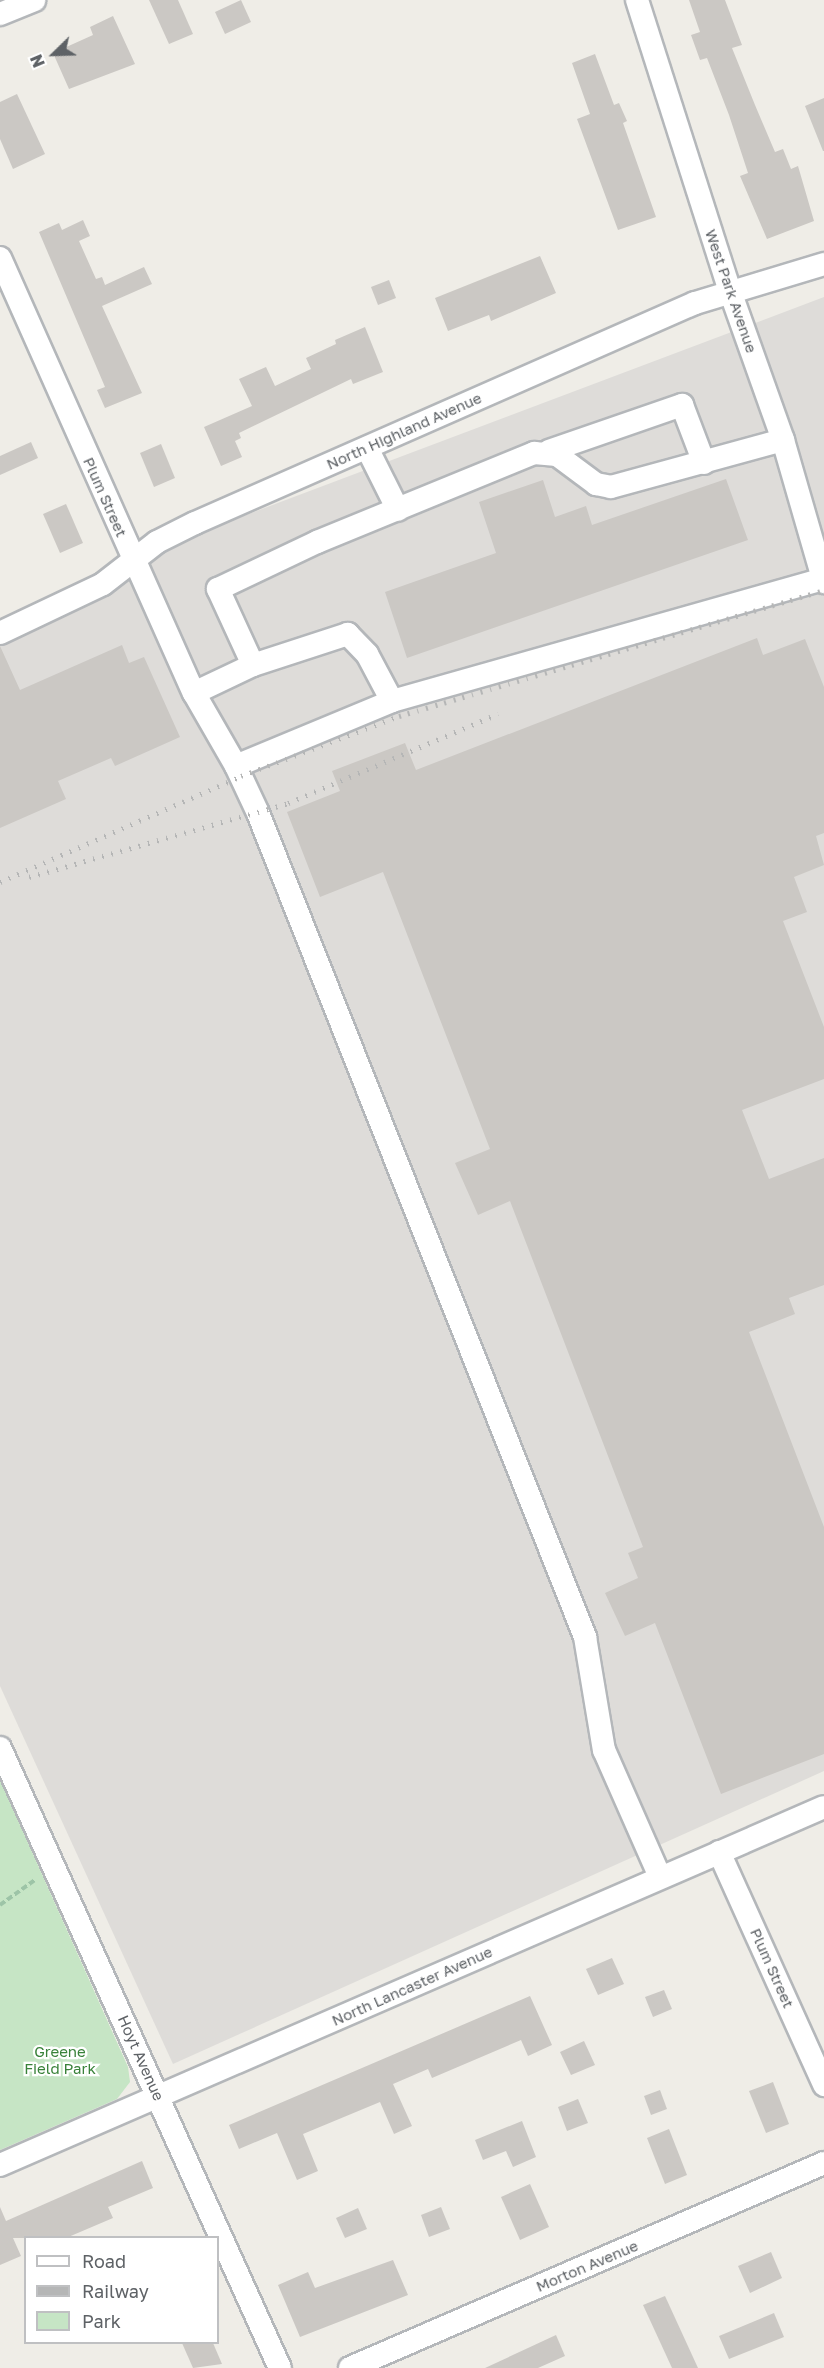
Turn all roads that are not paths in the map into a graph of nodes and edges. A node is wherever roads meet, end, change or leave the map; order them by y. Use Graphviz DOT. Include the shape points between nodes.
graph roads {
  1 [pos="34,0"];
  2 [pos="637,0"];
  3 [pos="0,14"];
  4 [pos="0,258"];
  5 [pos="824,264"];
  6 [pos="730,291"];
  7 [pos="783,440"];
  8 [pos="367,448"];
  9 [pos="549,451"];
  10 [pos="704,463"];
  11 [pos="398,510"];
  12 [pos="133,561"];
  13 [pos="824,581"];
  14 [pos="0,633"];
  15 [pos="253,665"];
  16 [pos="194,693"];
  17 [pos="392,701"];
  18 [pos="236,766"];
  19 [pos="0,1748"];
  20 [pos="824,1807"];
  21 [pos="719,1852"];
  22 [pos="660,1877"];
  23 [pos="824,2085"];
  24 [pos="159,2097"];
  25 [pos="824,2163"];
  26 [pos="0,2165"];
  27 [pos="280,2368"];
  28 [pos="350,2368"];
  1 -- 3 [label="street"];
  2 -- 6 [label="street, West Park Avenue"];
  4 -- 12 [label="street, Plum Street"];
  5 -- 6 [label="street, North Highland Avenue"];
  6 -- 7 [label="street, West Park Avenue"];
  6 -- 8 [label="street, North Highland Avenue"];
  7 -- 10 [label="street"];
  7 -- 13 [label="street, West Park Avenue"];
  8 -- 11 [label="street"];
  8 -- 12 [label="street, North Highland Avenue" via="195,523 157,542"];
  9 -- 10 [label="street" via="596,484 611,487"];
  9 -- 10 [label="street" via="682,405"];
  9 -- 11 [label="street" via="470,477"];
  11 -- 15 [label="street" via="317,542 218,589"];
  12 -- 14 [label="street, North Highland Avenue" via="103,584"];
  12 -- 16 [label="street, Plum Street"];
  13 -- 17 [label="street"];
  15 -- 16 [label="street"];
  15 -- 17 [label="street" via="348,634 367,654"];
  16 -- 18 [label="street, Plum Street"];
  17 -- 18 [label="street"];
  18 -- 22 [label="street, Plum Street" via="585,1637 604,1750"];
  19 -- 24 [label="street, Hoyt Avenue"];
  20 -- 21 [label="street, North Lancaster Avenue"];
  21 -- 22 [label="street, North Lancaster Avenue"];
  21 -- 23 [label="street, Plum Street"];
  22 -- 24 [label="street, North Lancaster Avenue"];
  24 -- 26 [label="street, North Lancaster Avenue"];
  24 -- 27 [label="street, Hoyt Avenue"];
  25 -- 28 [label="street, Morton Avenue"];
}
